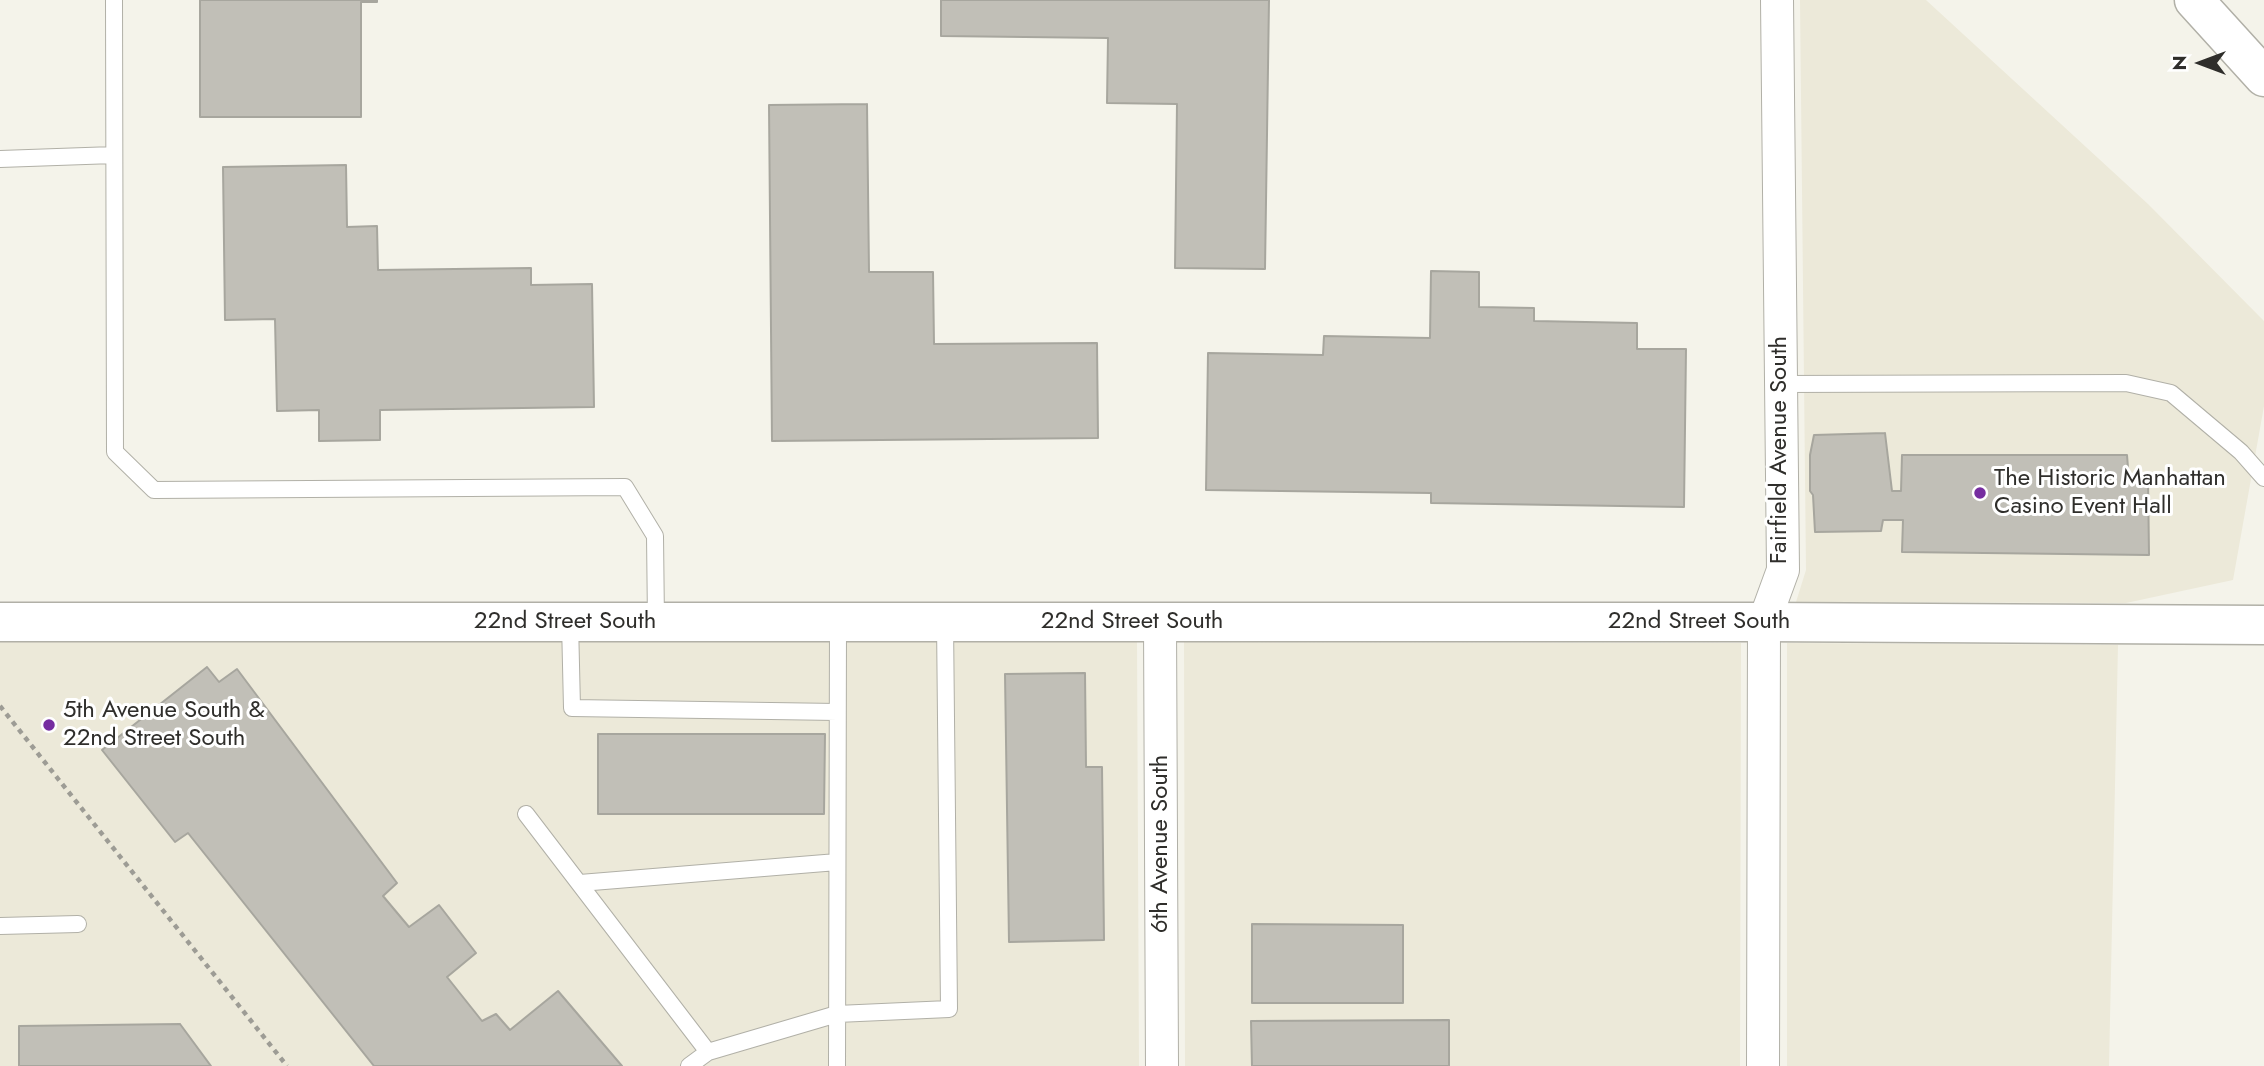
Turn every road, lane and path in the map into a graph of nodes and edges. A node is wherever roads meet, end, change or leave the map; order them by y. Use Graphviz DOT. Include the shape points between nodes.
graph roads {
  1 [pos="114,0"];
  2 [pos="1777,0"];
  3 [pos="2194,0"];
  4 [pos="2264,77"];
  5 [pos="114,155"];
  6 [pos="0,159"];
  7 [pos="1781,384"];
  8 [pos="2264,478"];
  9 [pos="0,622"];
  10 [pos="570,622"];
  11 [pos="656,622"];
  12 [pos="838,622"];
  13 [pos="945,622"];
  14 [pos="1160,622"];
  15 [pos="1764,622"];
  16 [pos="2264,625"];
  17 [pos="0,706"];
  18 [pos="837,712"];
  19 [pos="526,814"];
  20 [pos="837,862"];
  21 [pos="580,884"];
  22 [pos="78,924"];
  23 [pos="0,926"];
  24 [pos="837,1014"];
  25 [pos="708,1052"];
  26 [pos="287,1066"];
  27 [pos="689,1066"];
  28 [pos="837,1066"];
  29 [pos="1162,1066"];
  30 [pos="1763,1066"];
  1 -- 5 [label="lane"];
  2 -- 7 [label="street, Fairfield Avenue South"];
  3 -- 4 [label="main road"];
  5 -- 6 [label="lane"];
  5 -- 11 [label="lane" via="115,452 154,490 625,487 655,536"];
  7 -- 8 [label="lane" via="2126,383 2171,393 2241,452"];
  7 -- 15 [label="street, Fairfield Avenue South" via="1783,570"];
  9 -- 10 [label="main road, 22nd Street South"];
  10 -- 11 [label="main road, 22nd Street South"];
  10 -- 18 [label="lane" via="572,708"];
  11 -- 12 [label="main road, 22nd Street South"];
  12 -- 13 [label="main road, 22nd Street South"];
  12 -- 18 [label="lane"];
  13 -- 14 [label="main road, 22nd Street South"];
  13 -- 24 [label="lane" via="949,1009"];
  14 -- 15 [label="main road, 22nd Street South"];
  14 -- 29 [label="street, 6th Avenue South"];
  15 -- 16 [label="main road, 22nd Street South"];
  15 -- 30 [label="street, Fairfield Avenue South"];
  17 -- 26 [label="path"];
  18 -- 20 [label="lane"];
  19 -- 21 [label="lane"];
  20 -- 21 [label="lane"];
  20 -- 24 [label="lane"];
  21 -- 25 [label="lane"];
  22 -- 23 [label="lane"];
  24 -- 25 [label="lane"];
  24 -- 28 [label="lane"];
  25 -- 27 [label="lane"];
}
